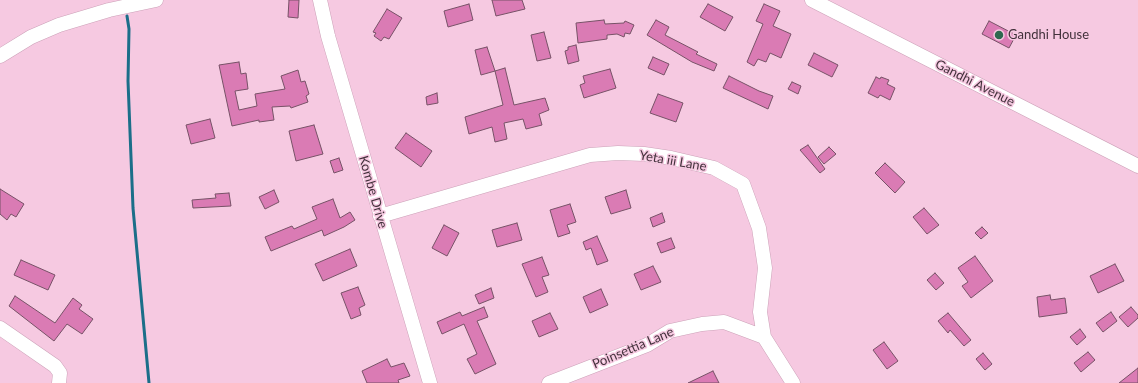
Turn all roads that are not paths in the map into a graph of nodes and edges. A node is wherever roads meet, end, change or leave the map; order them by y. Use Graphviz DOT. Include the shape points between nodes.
graph roads {
  1 [pos="156,0"];
  2 [pos="320,0"];
  3 [pos="812,0"];
  4 [pos="0,56"];
  5 [pos="1138,166"];
  6 [pos="380,216"];
  7 [pos="0,328"];
  8 [pos="764,337"];
  9 [pos="59,383"];
  10 [pos="430,383"];
  11 [pos="550,383"];
  12 [pos="793,383"];
  1 -- 4 [label="street" via="109,10 59,25 31,37"];
  2 -- 6 [label="street, Kombe Drive"];
  3 -- 5 [label="street, Gandhi Avenue"];
  6 -- 8 [label="street, Yeta iii Lane" via="590,156 644,154 714,168 743,184 759,228 765,268 760,312"];
  6 -- 10 [label="street, Kombe Drive"];
  7 -- 9 [label="street" via="55,366 60,373"];
  8 -- 11 [label="street, Poinsettia Lane" via="724,322 695,325 670,331 647,345"];
  8 -- 12 [label="street"];
}
